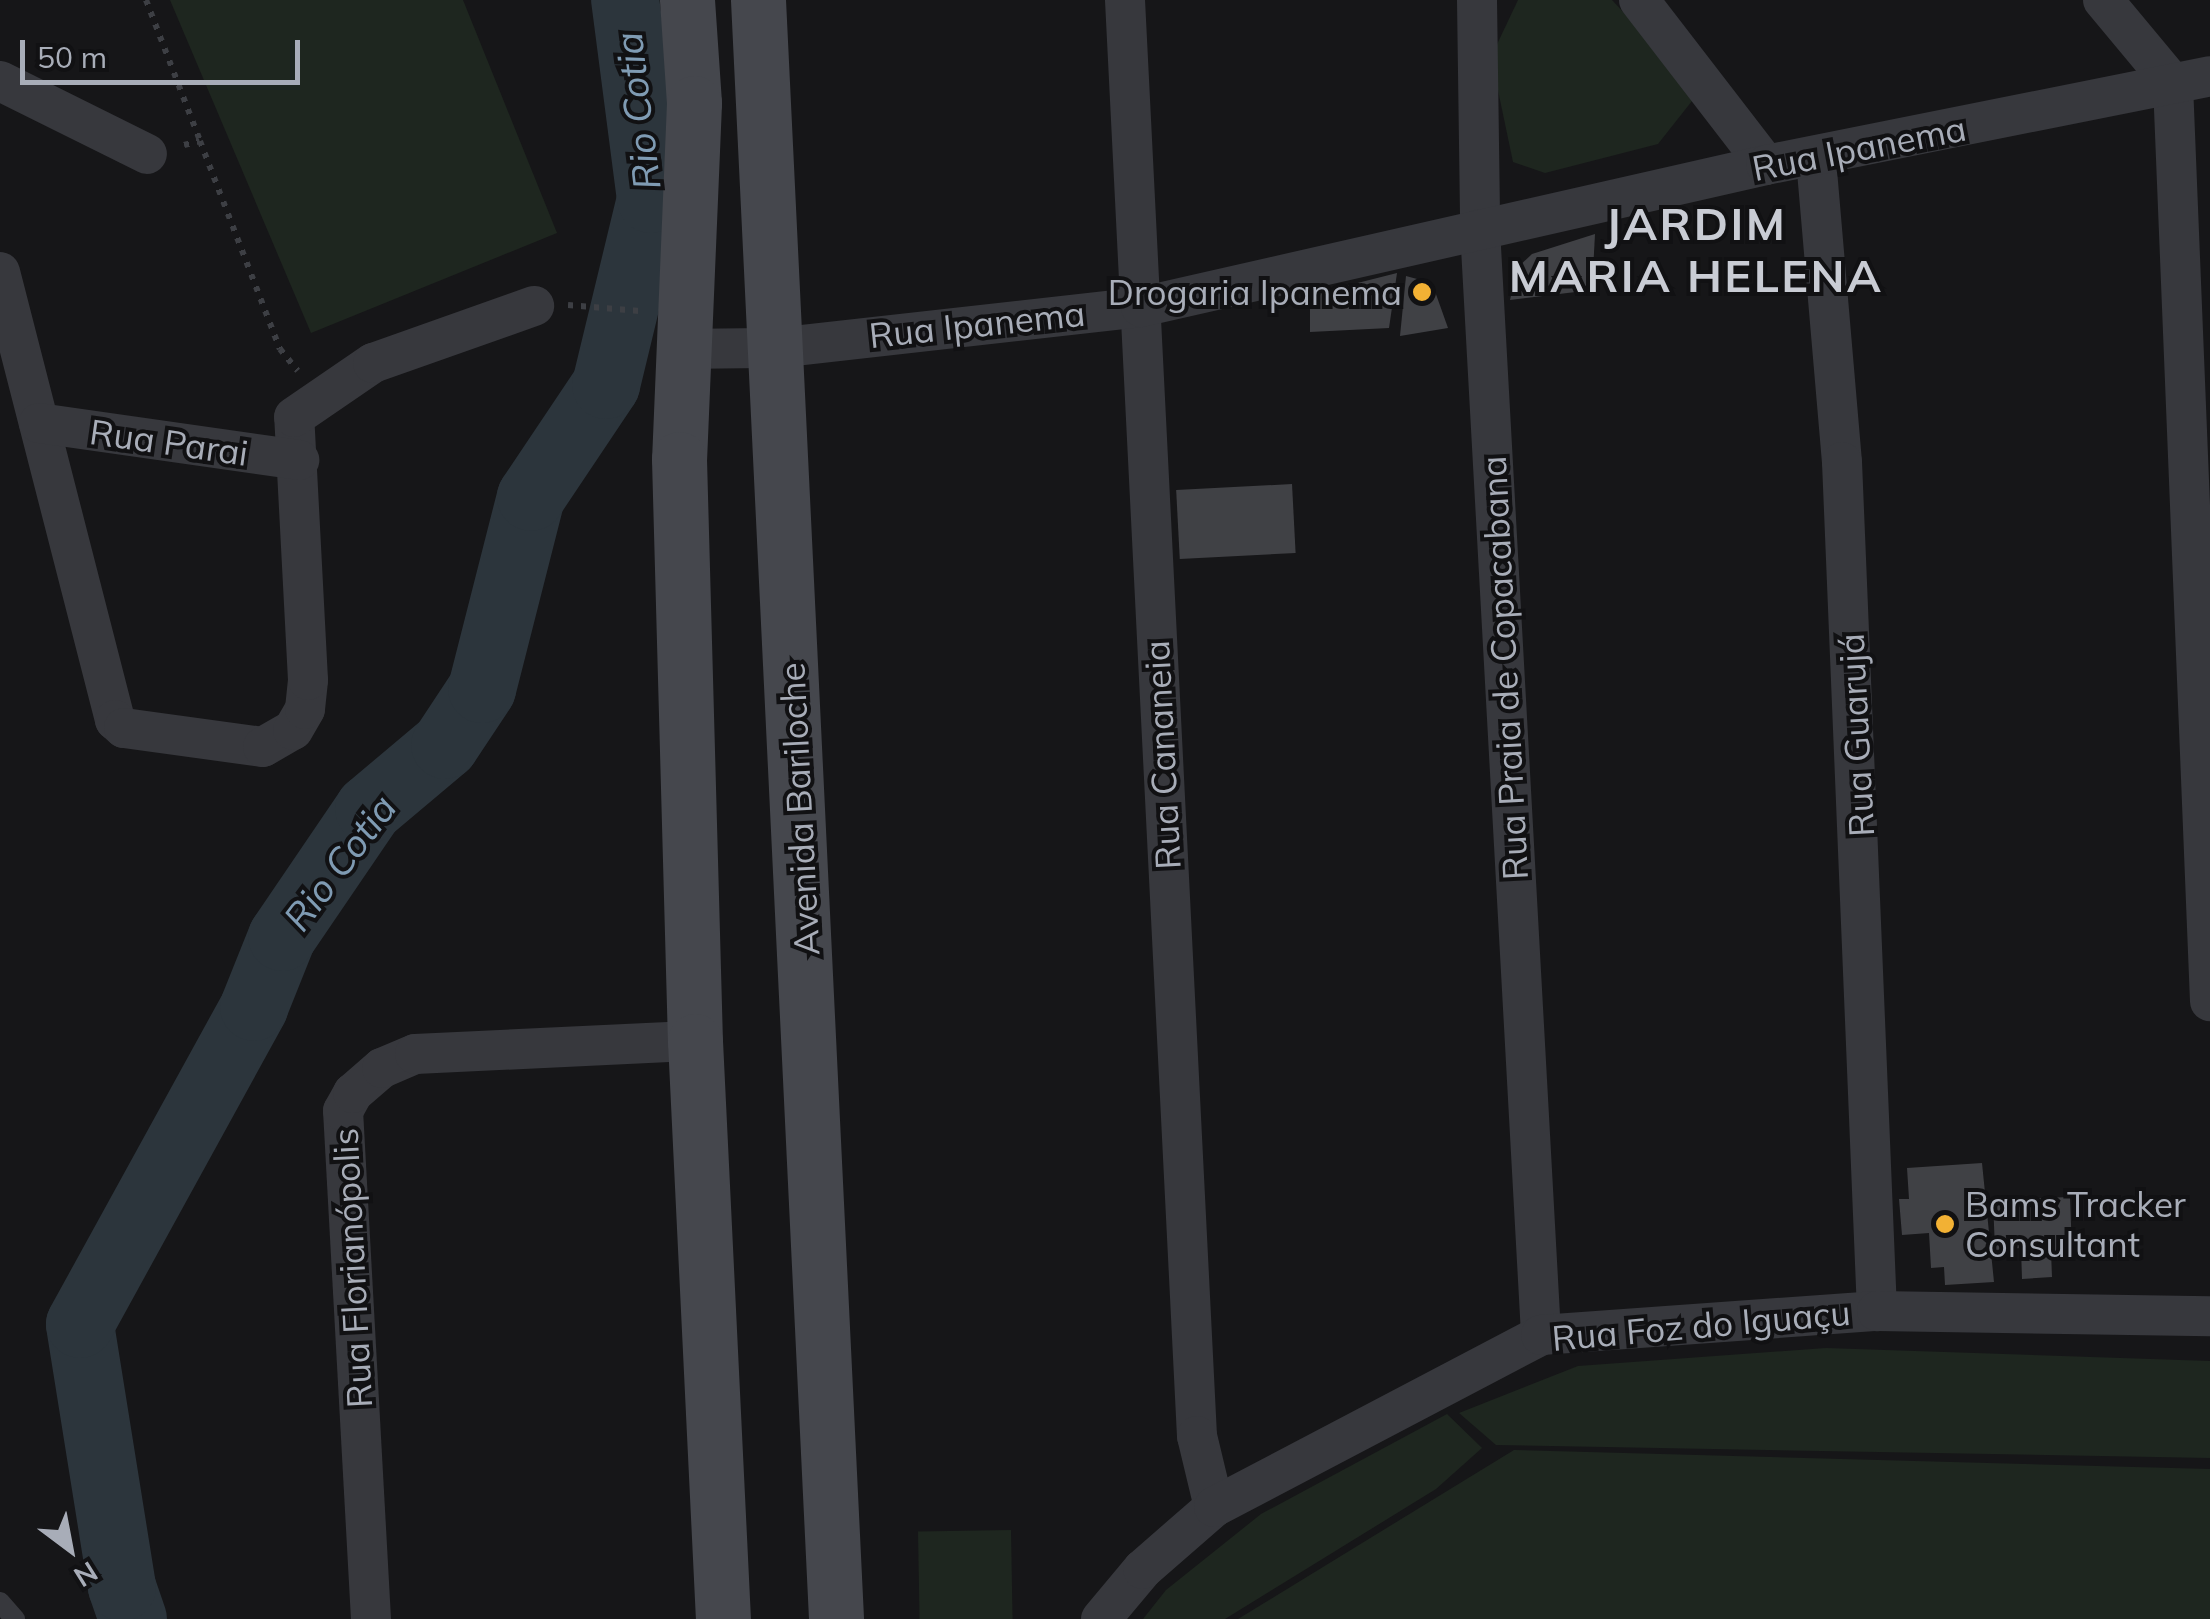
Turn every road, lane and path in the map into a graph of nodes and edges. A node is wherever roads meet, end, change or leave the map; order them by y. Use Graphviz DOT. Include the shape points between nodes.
graph roads {
  1 [pos="146,0"];
  2 [pos="687,0"];
  3 [pos="758,0"];
  4 [pos="1125,0"];
  5 [pos="1476,0"];
  6 [pos="1640,0"];
  7 [pos="2103,0"];
  8 [pos="2192,80"];
  9 [pos="0,81"];
  10 [pos="200,140"];
  11 [pos="147,154"];
  12 [pos="1816,159"];
  13 [pos="1766,165"];
  14 [pos="1480,229"];
  15 [pos="0,272"];
  16 [pos="592,305"];
  17 [pos="534,306"];
  18 [pos="1141,307"];
  19 [pos="642,312"];
  20 [pos="6,332"];
  21 [pos="776,348"];
  22 [pos="680,350"];
  23 [pos="321,398"];
  24 [pos="38,423"];
  25 [pos="299,460"];
  26 [pos="2210,1001"];
  27 [pos="694,1041"];
  28 [pos="1878,1311"];
  29 [pos="2210,1316"];
  30 [pos="1541,1335"];
  31 [pos="1214,1507"];
  32 [pos="0,1602"];
  33 [pos="15,1619"];
  34 [pos="371,1619"];
  35 [pos="723,1619"];
  36 [pos="836,1619"];
  37 [pos="1101,1619"];
  1 -- 10 [label="path"];
  2 -- 22 [label="main road" via="694,103"];
  3 -- 21 [label="main road, Avenida Bariloche"];
  4 -- 18 [label="street, Rua Cananeia"];
  5 -- 14 [label="street, Rua Praia de Copacabana"];
  6 -- 13 [label="street"];
  7 -- 8 [label="street"];
  8 -- 12 [label="street, Rua Ipanema"];
  8 -- 26 [label="street"];
  9 -- 11 [label="street"];
  10 -- 11 [label="path"];
  10 -- 23 [label="path" via="280,349"];
  12 -- 13 [label="street, Rua Ipanema"];
  12 -- 28 [label="street, Rua Guarujá" via="1842,462"];
  13 -- 14 [label="street, Rua Ipanema"];
  14 -- 18 [label="street, Rua Ipanema"];
  14 -- 30 [label="street, Rua Praia de Copacabana"];
  15 -- 20 [label="street"];
  16 -- 19 [label="path"];
  17 -- 23 [label="street" via="373,363"];
  18 -- 21 [label="street, Rua Ipanema"];
  18 -- 31 [label="street, Rua Cananeia" via="1197,1436"];
  20 -- 24 [label="street"];
  21 -- 22 [label="street, Rua Ipanema"];
  21 -- 36 [label="main road, Avenida Bariloche"];
  22 -- 27 [label="main road"];
  23 -- 25 [label="street" via="294,417"];
  24 -- 25 [label="street, Rua Parai"];
  24 -- 25 [label="street" via="115,720 124,728 263,747 293,730 305,709 308,680"];
  27 -- 34 [label="street, Rua Florianópolis" via="415,1054 382,1068 353,1093 344,1111"];
  27 -- 35 [label="main road"];
  28 -- 29 [label="street, Rua Foz do Iguaçu"];
  28 -- 30 [label="street, Rua Foz do Iguaçu"];
  30 -- 31 [label="street, Rua Foz do Iguaçu"];
  31 -- 37 [label="street, Rua Foz do Iguaçu" via="1143,1569"];
  32 -- 33 [label="lane"];
}
